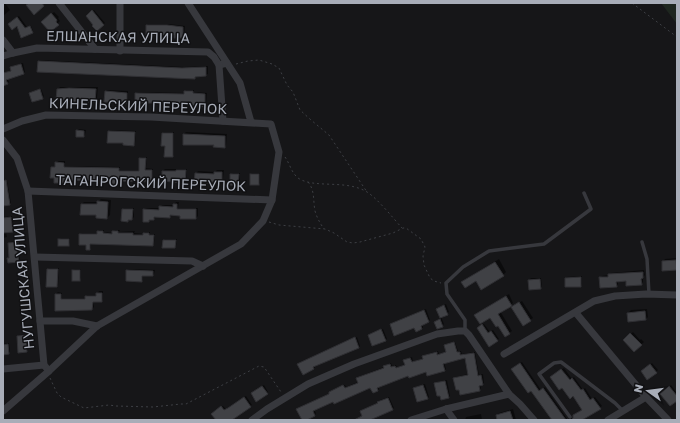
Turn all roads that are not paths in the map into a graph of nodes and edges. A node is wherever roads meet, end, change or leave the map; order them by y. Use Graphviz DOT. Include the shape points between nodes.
graph roads {
  1 [pos="59,3"];
  2 [pos="120,3"];
  3 [pos="188,3"];
  4 [pos="3,40"];
  5 [pos="96,49"];
  6 [pos="120,51"];
  7 [pos="13,53"];
  8 [pos="3,56"];
  9 [pos="227,63"];
  10 [pos="219,65"];
  11 [pos="223,122"];
  12 [pos="251,122"];
  13 [pos="3,129"];
  14 [pos="3,140"];
  15 [pos="28,192"];
  16 [pos="584,193"];
  17 [pos="272,200"];
  18 [pos="642,242"];
  19 [pos="35,257"];
  20 [pos="202,266"];
  21 [pos="649,294"];
  22 [pos="677,296"];
  23 [pos="576,313"];
  24 [pos="40,321"];
  25 [pos="97,326"];
  26 [pos="467,333"];
  27 [pos="504,354"];
  28 [pos="44,364"];
  29 [pos="3,369"];
  30 [pos="49,371"];
  31 [pos="509,394"];
  32 [pos="646,397"];
  33 [pos="446,409"];
  34 [pos="3,411"];
  35 [pos="623,412"];
  36 [pos="570,417"];
  37 [pos="252,420"];
  38 [pos="411,420"];
  39 [pos="454,420"];
  40 [pos="534,420"];
  41 [pos="608,420"];
  42 [pos="668,420"];
  1 -- 5 [label="street"];
  2 -- 6 [label="street"];
  3 -- 9 [label="street"];
  4 -- 7 [label="street"];
  5 -- 6 [label="street, ЕЛШАНСКАЯ УЛИЦА"];
  5 -- 7 [label="street, ЕЛШАНСКАЯ УЛИЦА" via="37,48"];
  6 -- 10 [label="street, ЕЛШАНСКАЯ УЛИЦА" via="208,52"];
  7 -- 8 [label="street, ЕЛШАНСКАЯ УЛИЦА"];
  9 -- 10 [label="street"];
  9 -- 12 [label="street" via="240,83"];
  10 -- 11 [label="street"];
  11 -- 12 [label="street, КИНЕЛЬСКИЙ ПЕРЕУЛОК"];
  11 -- 13 [label="street, КИНЕЛЬСКИЙ ПЕРЕУЛОК" via="151,117 46,115"];
  12 -- 17 [label="street, КИНЕЛЬСКИЙ ПЕРЕУЛОК" via="272,124 279,152"];
  14 -- 15 [label="street, НУГУШСКАЯ УЛИЦА" via="17,158"];
  15 -- 17 [label="street, ТАГАНРОГСКИЙ ПЕРЕУЛОК"];
  15 -- 19 [label="street, НУГУШСКАЯ УЛИЦА"];
  16 -- 26 [label="lane" via="591,209 544,244 489,251 463,267 446,284 447,294 465,320"];
  17 -- 20 [label="street" via="263,221 241,244"];
  18 -- 21 [label="lane" via="647,259"];
  19 -- 20 [label="street" via="192,260"];
  19 -- 24 [label="street, НУГУШСКАЯ УЛИЦА"];
  20 -- 25 [label="street"];
  21 -- 22 [label="street"];
  21 -- 23 [label="street" via="615,296 594,301"];
  23 -- 27 [label="street"];
  23 -- 32 [label="street"];
  24 -- 25 [label="street" via="74,320"];
  24 -- 28 [label="street, НУГУШСКАЯ УЛИЦА"];
  25 -- 30 [label="street"];
  26 -- 31 [label="street"];
  26 -- 37 [label="street" via="458,331 438,334 354,364 308,384"];
  28 -- 29 [label="street"];
  28 -- 30 [label="street, НУГУШСКАЯ УЛИЦА"];
  30 -- 34 [label="street"];
  31 -- 33 [label="street"];
  31 -- 40 [label="street"];
  32 -- 35 [label="street"];
  32 -- 42 [label="street"];
  33 -- 38 [label="street"];
  33 -- 39 [label="street"];
  35 -- 36 [label="lane" via="561,362 554,362 539,374"];
  35 -- 41 [label="street"];
}
